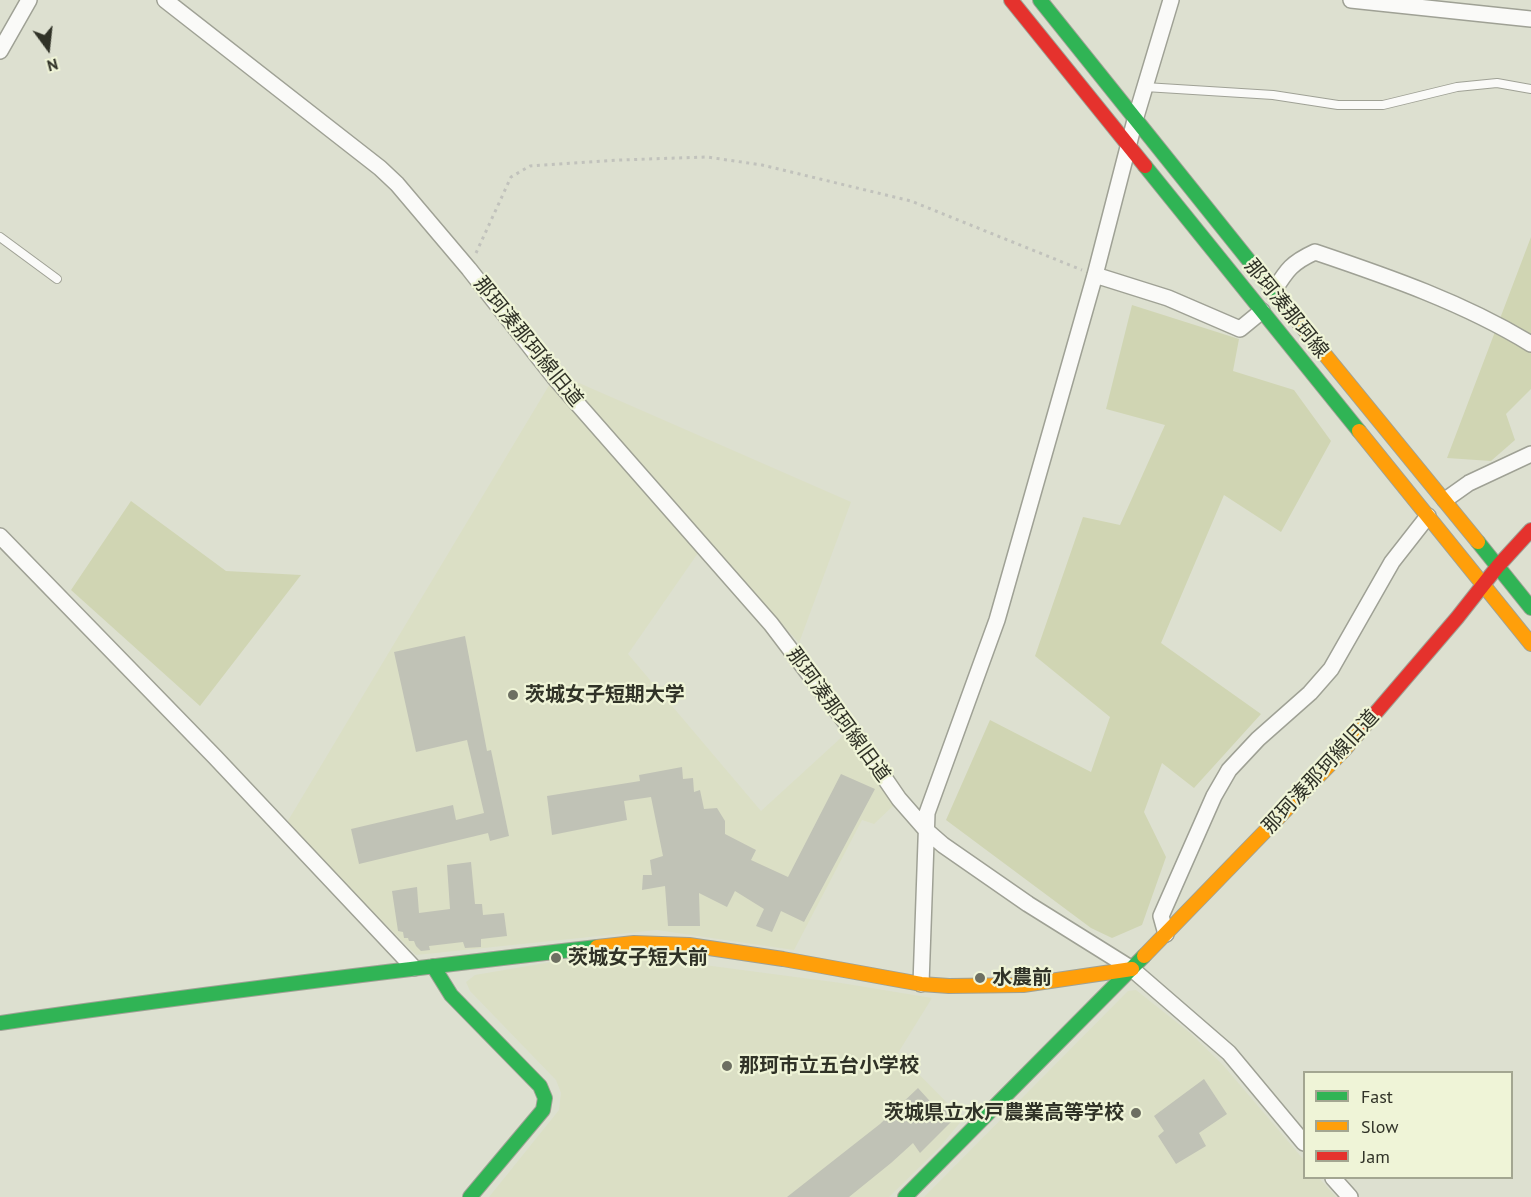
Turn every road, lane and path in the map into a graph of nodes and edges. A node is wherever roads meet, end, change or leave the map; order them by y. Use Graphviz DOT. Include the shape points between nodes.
graph roads {
  1 [pos="29,0"];
  2 [pos="165,0"];
  3 [pos="1011,0"];
  4 [pos="1040,0"];
  5 [pos="1171,0"];
  6 [pos="1351,0"];
  7 [pos="1531,19"];
  8 [pos="0,51"];
  9 [pos="1145,87"];
  10 [pos="1531,88"];
  11 [pos="1135,120"];
  12 [pos="1129,147"];
  13 [pos="0,237"];
  14 [pos="469,269"];
  15 [pos="1095,275"];
  16 [pos="57,279"];
  17 [pos="1273,292"];
  18 [pos="1262,311"];
  19 [pos="1531,344"];
  20 [pos="1531,454"];
  21 [pos="1445,500"];
  22 [pos="1428,516"];
  23 [pos="1531,530"];
  24 [pos="0,536"];
  25 [pos="1498,567"];
  26 [pos="1484,584"];
  27 [pos="1531,608"];
  28 [pos="1531,644"];
  29 [pos="927,831"];
  30 [pos="1166,934"];
  31 [pos="433,966"];
  32 [pos="414,968"];
  33 [pos="1132,969"];
  34 [pos="921,984"];
  35 [pos="0,1023"];
  36 [pos="1303,1141"];
  37 [pos="1334,1179"];
  38 [pos="470,1197"];
  39 [pos="905,1197"];
  40 [pos="1350,1197"];
  1 -- 8 [label="street"];
  2 -- 14 [label="street, 那珂湊那珂線旧道" via="380,168"];
  3 -- 12 [label="street, 那珂湊那珂線"];
  4 -- 11 [label="street, 那珂湊那珂線"];
  5 -- 9 [label="street"];
  6 -- 7 [label="street"];
  9 -- 10 [label="lane" via="1273,95 1338,105 1383,105 1457,87 1497,83"];
  9 -- 11 [label="street"];
  11 -- 12 [label="street"];
  11 -- 17 [label="street, 那珂湊那珂線"];
  12 -- 15 [label="street"];
  12 -- 18 [label="street, 那珂湊那珂線"];
  13 -- 16 [label="lane"];
  14 -- 15 [label="path" via="510,177 530,166 707,157 762,165 911,201"];
  14 -- 29 [label="street, 那珂湊那珂線旧道" via="554,377 771,624 899,799"];
  15 -- 18 [label="street" via="1168,298 1240,329"];
  15 -- 29 [label="street" via="998,620 927,813"];
  17 -- 19 [label="street" via="1297,260 1315,252 1453,303"];
  17 -- 21 [label="street, 那珂湊那珂線"];
  18 -- 22 [label="street, 那珂湊那珂線"];
  20 -- 21 [label="street" via="1469,483"];
  21 -- 25 [label="street, 那珂湊那珂線"];
  22 -- 26 [label="street, 那珂湊那珂線"];
  22 -- 30 [label="street" via="1392,562 1331,669 1229,770 1161,916"];
  23 -- 25 [label="street, 那珂湊那珂線旧道"];
  24 -- 32 [label="street"];
  25 -- 26 [label="street, 那珂湊那珂線旧道"];
  25 -- 27 [label="street, 那珂湊那珂線"];
  26 -- 28 [label="street, 那珂湊那珂線"];
  26 -- 30 [label="street, 那珂湊那珂線旧道" via="1344,750"];
  29 -- 33 [label="street, 那珂湊那珂線旧道" via="1028,904"];
  29 -- 34 [label="street"];
  30 -- 33 [label="street, 那珂湊那珂線旧道"];
  31 -- 32 [label="street"];
  31 -- 34 [label="street" via="561,950 660,943 783,959"];
  31 -- 38 [label="street" via="451,995 540,1086 545,1098 543,1110"];
  32 -- 35 [label="street"];
  33 -- 34 [label="street" via="1023,985"];
  33 -- 36 [label="street" via="1229,1053"];
  33 -- 39 [label="street"];
  37 -- 40 [label="street"];
}
